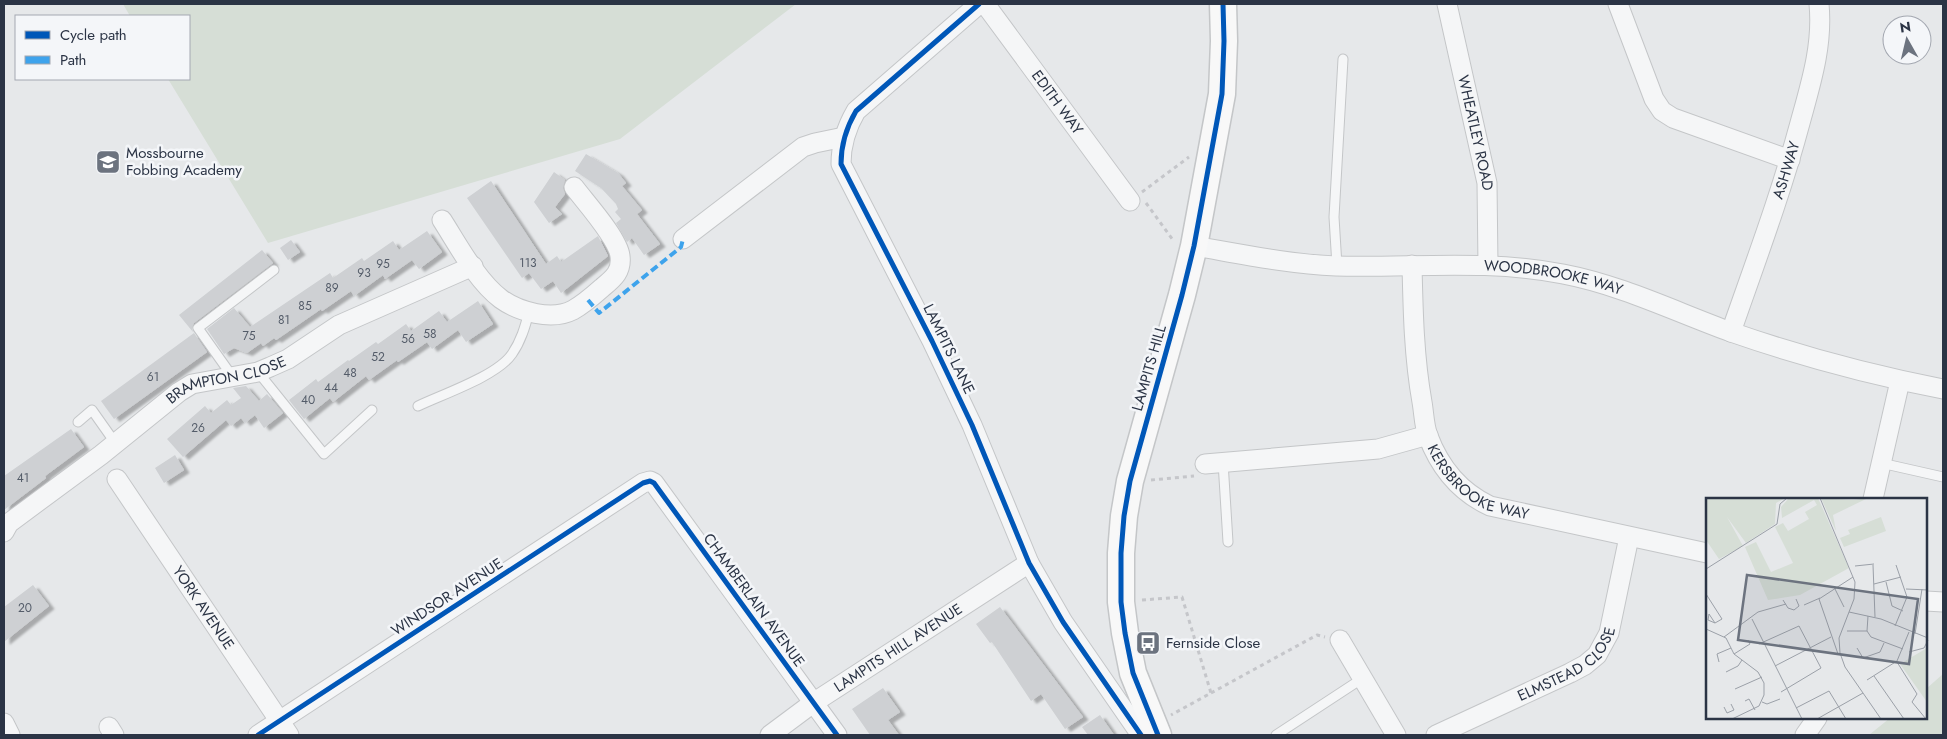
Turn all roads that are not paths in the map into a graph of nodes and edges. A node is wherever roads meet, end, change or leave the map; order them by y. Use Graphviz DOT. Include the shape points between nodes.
graph roads {
  1 [pos="979,4"];
  2 [pos="985,4"];
  3 [pos="1223,4"];
  4 [pos="1448,4"];
  5 [pos="1618,4"];
  6 [pos="1819,4"];
  7 [pos="1343,59"];
  8 [pos="844,137"];
  9 [pos="1790,160"];
  10 [pos="574,187"];
  11 [pos="1130,201"];
  12 [pos="442,220"];
  13 [pos="683,239"];
  14 [pos="1194,246"];
  15 [pos="1412,264"];
  16 [pos="1488,265"];
  17 [pos="472,266"];
  18 [pos="1337,266"];
  19 [pos="274,270"];
  20 [pos="530,312"];
  21 [pos="1731,332"];
  22 [pos="258,372"];
  23 [pos="232,376"];
  24 [pos="1900,381"];
  25 [pos="1943,389"];
  26 [pos="418,406"];
  27 [pos="372,410"];
  28 [pos="78,422"];
  29 [pos="1428,435"];
  30 [pos="116,444"];
  31 [pos="1214,463"];
  32 [pos="1881,463"];
  33 [pos="1943,476"];
  34 [pos="118,479"];
  35 [pos="650,481"];
  36 [pos="1872,498"];
  37 [pos="4,532"];
  38 [pos="1629,537"];
  39 [pos="1228,542"];
  40 [pos="1706,553"];
  41 [pos="1029,564"];
  42 [pos="1927,601"];
  43 [pos="1943,602"];
  44 [pos="1340,640"];
  45 [pos="1363,678"];
  46 [pos="813,703"];
  47 [pos="1816,719"];
  48 [pos="4,724"];
  49 [pos="285,728"];
  50 [pos="1151,732"];
  51 [pos="10,735"];
  52 [pos="258,735"];
  53 [pos="770,735"];
  54 [pos="836,735"];
  55 [pos="1276,735"];
  56 [pos="1396,735"];
  57 [pos="1436,735"];
  58 [pos="1804,735"];
  1 -- 8 [label="street, LAMPITS LANE" via="856,111"];
  2 -- 11 [label="street, EDITH WAY"];
  3 -- 14 [label="main road, LAMPITS HILL" via="1222,94"];
  4 -- 16 [label="street, WHEATLEY ROAD" via="1486,176"];
  5 -- 9 [label="street" via="1654,99 1662,111 1673,118"];
  6 -- 9 [label="street, ASHWAY" via="1821,22 1816,66"];
  7 -- 18 [label="lane" via="1334,217"];
  8 -- 13 [label="street" via="803,147"];
  8 -- 41 [label="street, LAMPITS LANE" via="841,164 972,425"];
  9 -- 21 [label="street, ASHWAY"];
  10 -- 20 [label="street" via="615,241 621,264 617,275 572,311 557,314"];
  12 -- 17 [label="street"];
  14 -- 18 [label="street, WOODBROOKE WAY" via="1295,264"];
  14 -- 50 [label="main road, LAMPITS HILL" via="1130,482 1122,544 1121,602 1133,673"];
  15 -- 16 [label="street, WOODBROOKE WAY"];
  15 -- 18 [label="street, WOODBROOKE WAY"];
  15 -- 29 [label="street, KERSBROOKE WAY" via="1414,346"];
  16 -- 21 [label="street, WOODBROOKE WAY" via="1563,274 1605,285"];
  17 -- 20 [label="street" via="501,299"];
  17 -- 22 [label="street, BRAMPTON CLOSE" via="339,325 288,359"];
  19 -- 23 [label="lane" via="198,328"];
  20 -- 26 [label="lane" via="522,337 511,356 494,370"];
  21 -- 24 [label="street, WOODBROOKE WAY" via="1802,356"];
  22 -- 23 [label="street, BRAMPTON CLOSE"];
  22 -- 27 [label="lane" via="324,454"];
  23 -- 30 [label="street, BRAMPTON CLOSE" via="192,384"];
  24 -- 25 [label="street, WOODBROOKE WAY"];
  24 -- 32 [label="street"];
  28 -- 30 [label="lane" via="92,410"];
  29 -- 31 [label="street" via="1378,448"];
  29 -- 38 [label="street, KERSBROOKE WAY" via="1448,473 1474,498 1490,506"];
  30 -- 37 [label="street, BRAMPTON CLOSE" via="9,523"];
  31 -- 39 [label="lane"];
  32 -- 33 [label="lane"];
  32 -- 36 [label="street"];
  34 -- 49 [label="street, YORK AVENUE"];
  35 -- 46 [label="street, CHAMBERLAIN AVENUE"];
  35 -- 49 [label="street, WINDSOR AVENUE"];
  38 -- 40 [label="street, KERSBROOKE WAY"];
  38 -- 57 [label="street, ELMSTEAD CLOSE" via="1610,633 1597,655 1570,673"];
  41 -- 46 [label="street, LAMPITS HILL AVENUE"];
  41 -- 50 [label="street, LAMPITS LANE" via="1063,622"];
  42 -- 43 [label="street"];
  44 -- 45 [label="street"];
  45 -- 55 [label="lane"];
  45 -- 56 [label="street"];
  46 -- 53 [label="street, LAMPITS HILL AVENUE"];
  46 -- 54 [label="street, CHAMBERLAIN AVENUE"];
  47 -- 58 [label="street"];
  48 -- 51 [label="street"];
  49 -- 52 [label="street, WINDSOR AVENUE"];
}
